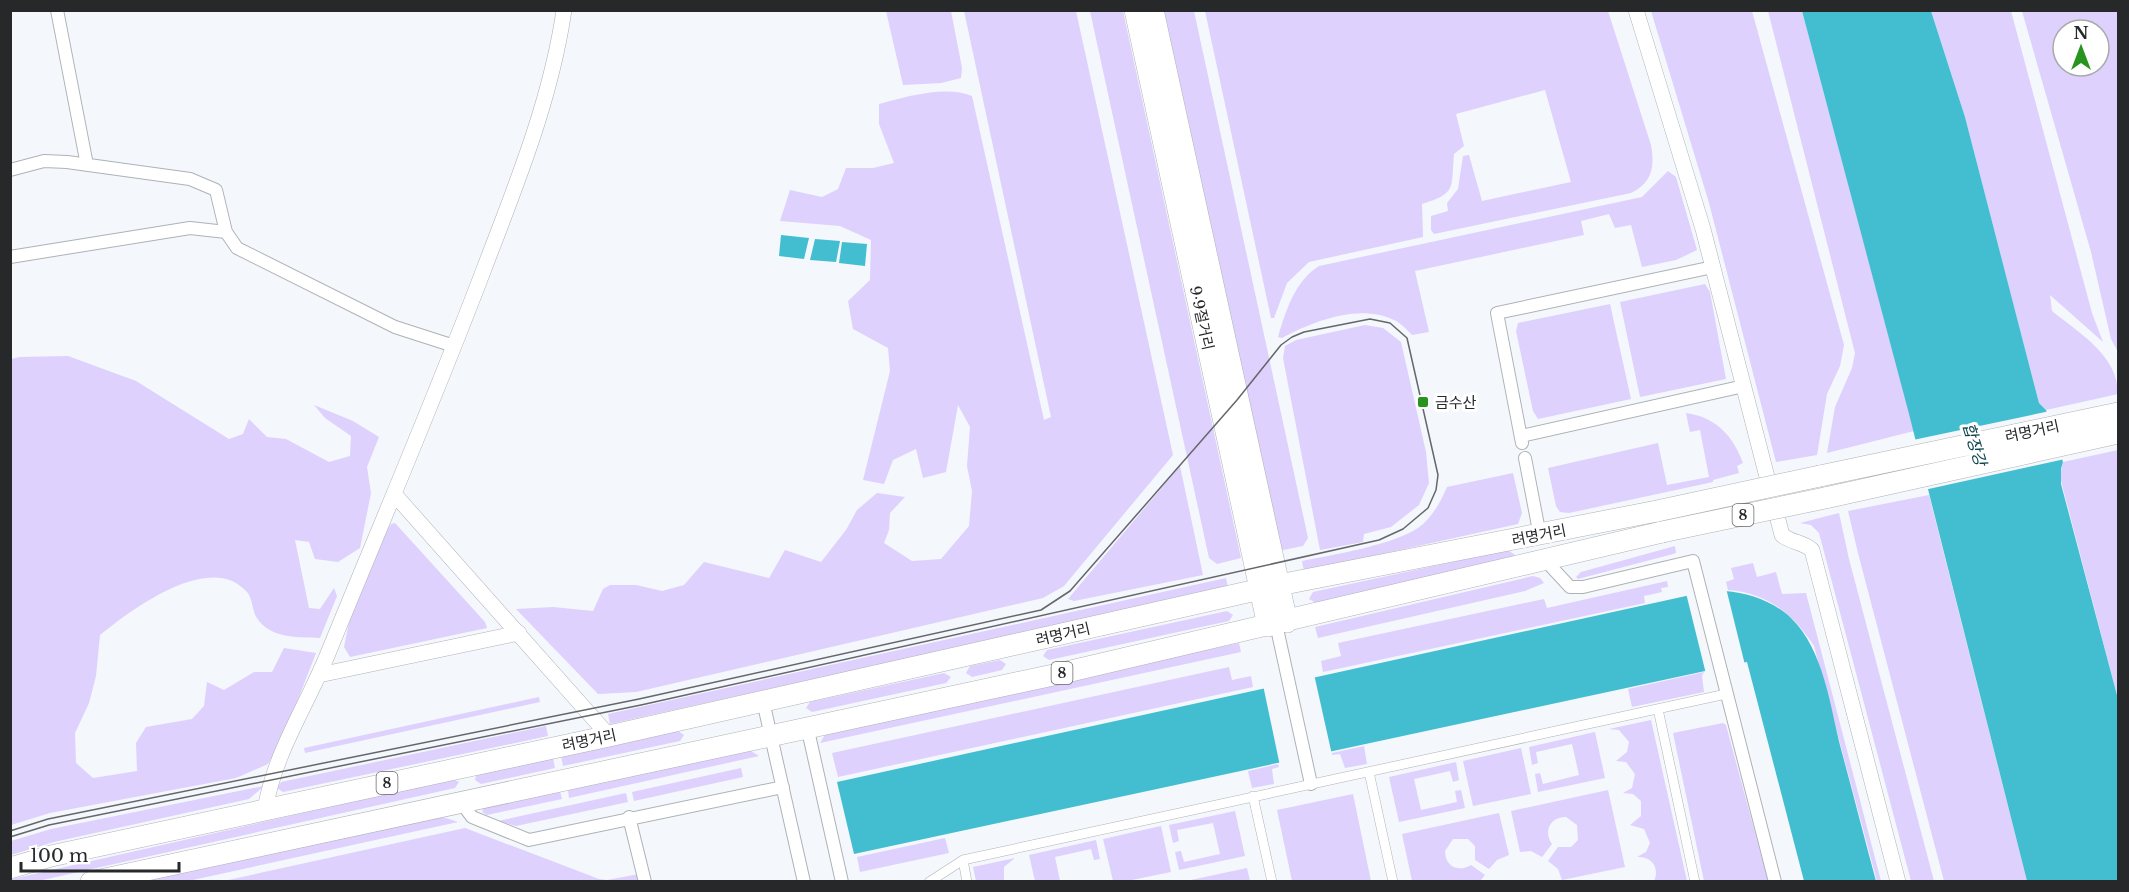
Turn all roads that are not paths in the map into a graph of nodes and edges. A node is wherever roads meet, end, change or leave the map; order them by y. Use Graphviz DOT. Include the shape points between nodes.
graph roads {
  1 [pos="57,10"];
  2 [pos="564,10"];
  3 [pos="1135,10"];
  4 [pos="1153,10"];
  5 [pos="1636,10"];
  6 [pos="87,165"];
  7 [pos="10,170"];
  8 [pos="226,232"];
  9 [pos="10,257"];
  10 [pos="1713,267"];
  11 [pos="454,346"];
  12 [pos="1744,386"];
  13 [pos="2118,420"];
  14 [pos="1525,458"];
  15 [pos="395,495"];
  16 [pos="1659,522"];
  17 [pos="1540,536"];
  18 [pos="1545,560"];
  19 [pos="1269,587"];
  20 [pos="1277,624"];
  21 [pos="519,633"];
  22 [pos="319,675"];
  23 [pos="1726,694"];
  24 [pos="763,701"];
  25 [pos="1658,709"];
  26 [pos="807,726"];
  27 [pos="772,733"];
  28 [pos="609,736"];
  29 [pos="1369,772"];
  30 [pos="1311,784"];
  31 [pos="783,787"];
  32 [pos="1254,796"];
  33 [pos="460,801"];
  34 [pos="265,810"];
  35 [pos="629,817"];
  36 [pos="963,860"];
  37 [pos="10,868"];
  38 [pos="91,882"];
  39 [pos="645,882"];
  40 [pos="804,882"];
  41 [pos="842,882"];
  42 [pos="929,882"];
  43 [pos="967,882"];
  44 [pos="1272,882"];
  45 [pos="1393,882"];
  46 [pos="1695,882"];
  47 [pos="1775,882"];
  48 [pos="1898,882"];
  1 -- 6 [label="street"];
  2 -- 11 [label="street" via="557,59 540,114"];
  3 -- 19 [label="highway, 9·9절거리"];
  4 -- 19 [label="highway, 9·9절거리"];
  5 -- 10 [label="street"];
  6 -- 7 [label="street" via="44,161"];
  6 -- 8 [label="street" via="190,179 216,190"];
  8 -- 9 [label="street" via="190,228"];
  8 -- 11 [label="street" via="237,248 395,327"];
  10 -- 12 [label="street"];
  10 -- 12 [label="street" via="1497,313 1521,440"];
  11 -- 15 [label="street"];
  12 -- 48 [label="street" via="1782,535 1812,550"];
  13 -- 16 [label="highway, 려명거리 / 8, bridge" via="1821,476"];
  13 -- 16 [label="highway, 려명거리 / 8, bridge" via="1855,492"];
  14 -- 17 [label="street"];
  15 -- 21 [label="street"];
  15 -- 22 [label="street"];
  16 -- 17 [label="highway, 려명거리 / 8"];
  16 -- 18 [label="highway, 려명거리 / 8"];
  17 -- 19 [label="highway, 려명거리 / 8"];
  18 -- 20 [label="highway, 려명거리 / 8"];
  18 -- 23 [label="street" via="1570,587 1693,561"];
  19 -- 20 [label="highway, 9·9절거리"];
  19 -- 24 [label="highway, 려명거리 / 8"];
  20 -- 26 [label="highway, 려명거리 / 8"];
  20 -- 30 [label="street"];
  21 -- 22 [label="street"];
  21 -- 28 [label="street"];
  22 -- 34 [label="street" via="272,775"];
  23 -- 25 [label="street"];
  23 -- 47 [label="street"];
  24 -- 27 [label="street"];
  24 -- 28 [label="highway, 려명거리 / 8"];
  25 -- 29 [label="street"];
  25 -- 46 [label="street"];
  26 -- 27 [label="highway, 려명거리 / 8"];
  26 -- 41 [label="street"];
  27 -- 31 [label="street"];
  27 -- 33 [label="highway, 려명거리 / 8"];
  28 -- 34 [label="highway, 려명거리 / 8"];
  29 -- 30 [label="street"];
  29 -- 45 [label="street"];
  30 -- 32 [label="street"];
  31 -- 35 [label="street"];
  31 -- 40 [label="street"];
  32 -- 36 [label="street"];
  32 -- 44 [label="street"];
  33 -- 35 [label="street" via="472,817 529,840"];
  33 -- 38 [label="highway, 려명거리 / 8"];
  34 -- 37 [label="highway, 려명거리 / 8"];
  35 -- 39 [label="street"];
  36 -- 42 [label="street"];
  36 -- 43 [label="street"];
}
